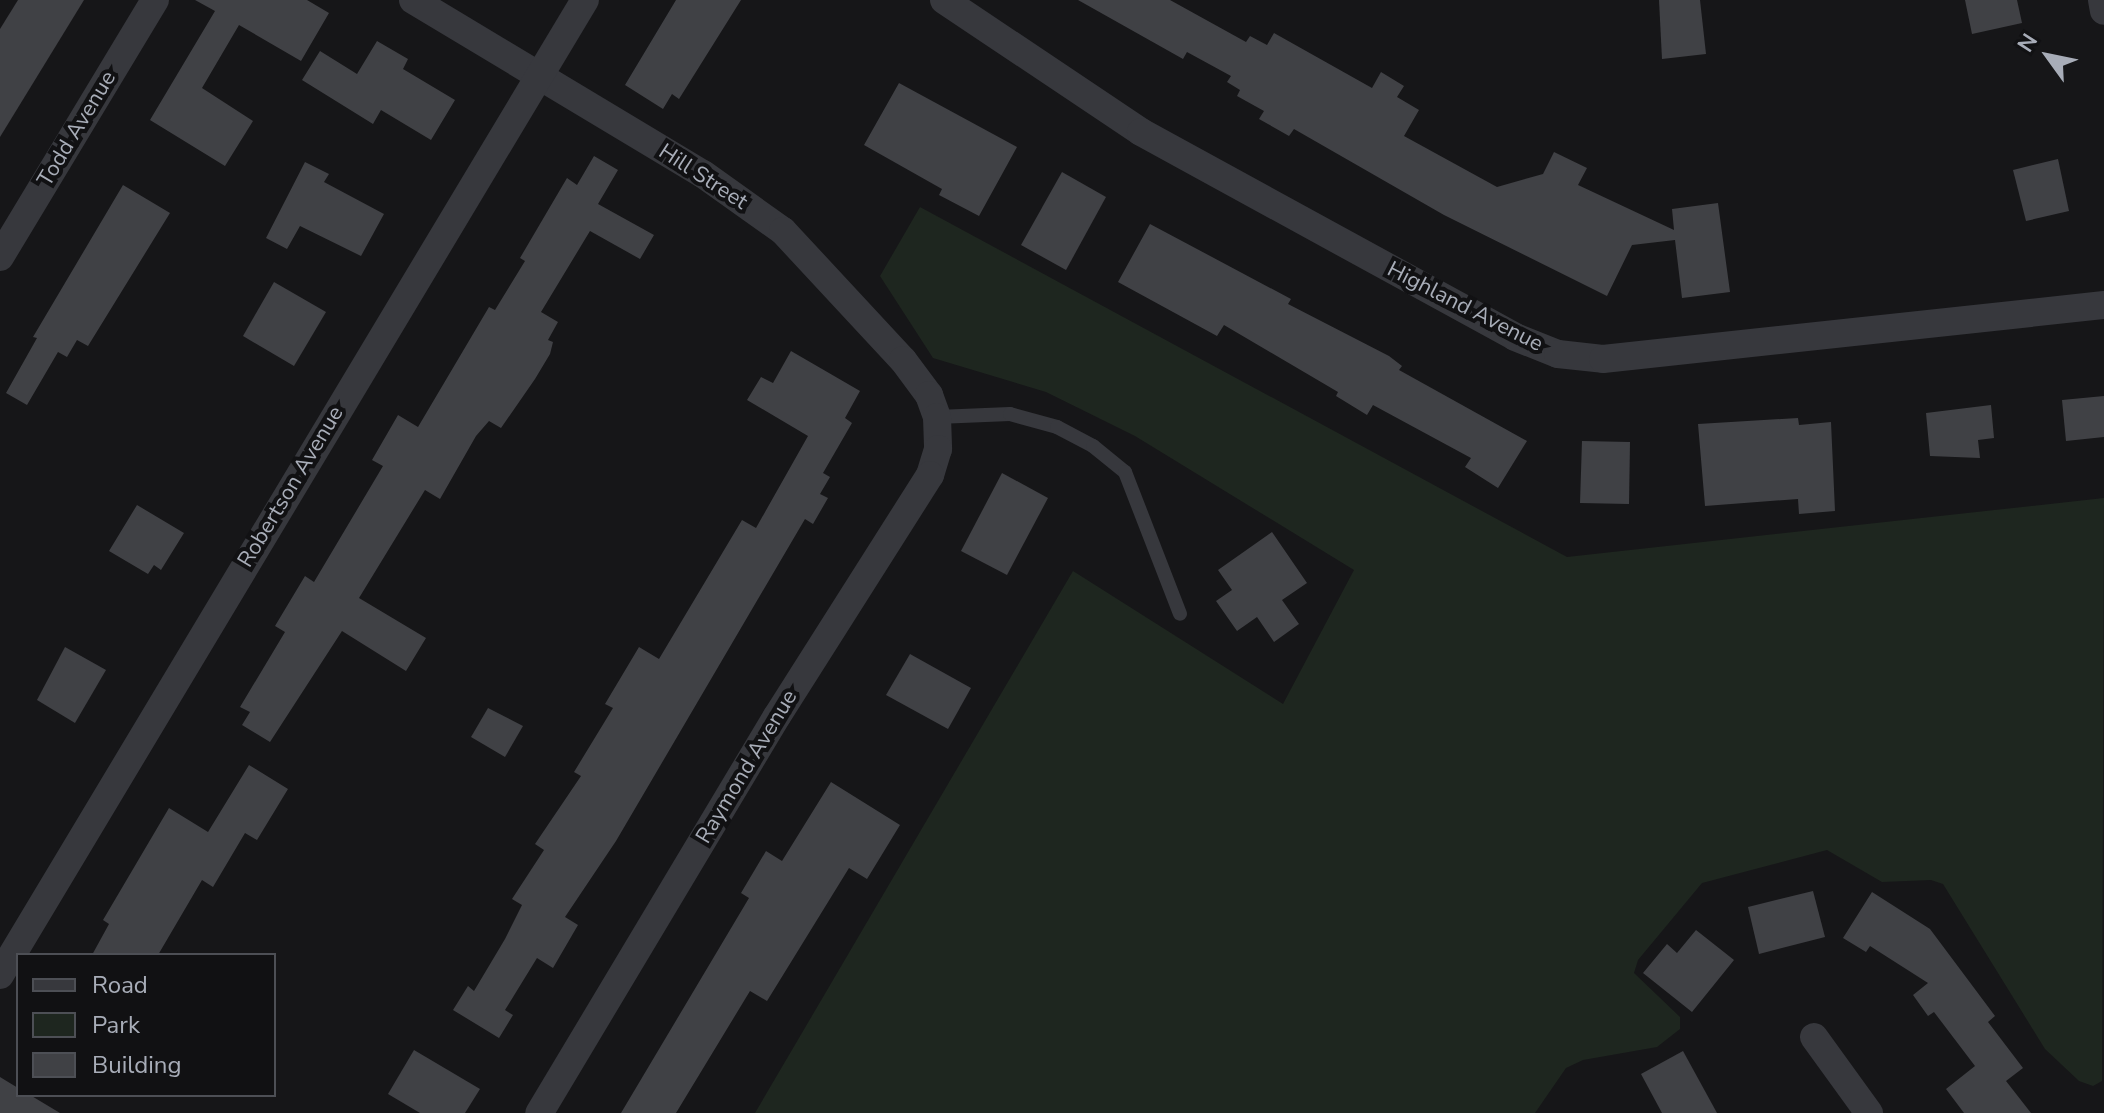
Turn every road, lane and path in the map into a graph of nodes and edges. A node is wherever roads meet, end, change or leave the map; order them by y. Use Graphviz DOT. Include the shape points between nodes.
graph roads {
  1 [pos="155,0"];
  2 [pos="413,0"];
  3 [pos="585,0"];
  4 [pos="944,0"];
  5 [pos="2102,0"];
  6 [pos="2104,11"];
  7 [pos="538,76"];
  8 [pos="0,257"];
  9 [pos="2104,305"];
  10 [pos="937,417"];
  11 [pos="1180,614"];
  12 [pos="0,975"];
  13 [pos="1814,1037"];
  14 [pos="539,1113"];
  15 [pos="1869,1113"];
  1 -- 8 [label="street, Todd Avenue"];
  2 -- 7 [label="street, Hill Street"];
  3 -- 7 [label="street, Robertson Avenue"];
  4 -- 9 [label="street, Highland Avenue" via="1141,132 1515,337 1558,354 1603,359"];
  5 -- 6 [label="street"];
  7 -- 10 [label="street, Hill Street" via="703,174 783,231 903,360 929,395"];
  7 -- 12 [label="street, Robertson Avenue"];
  10 -- 11 [label="lane" via="1010,414 1057,427 1093,446 1125,472"];
  10 -- 14 [label="street, Raymond Avenue" via="938,449 930,475 777,716"];
  13 -- 15 [label="street"];
}
